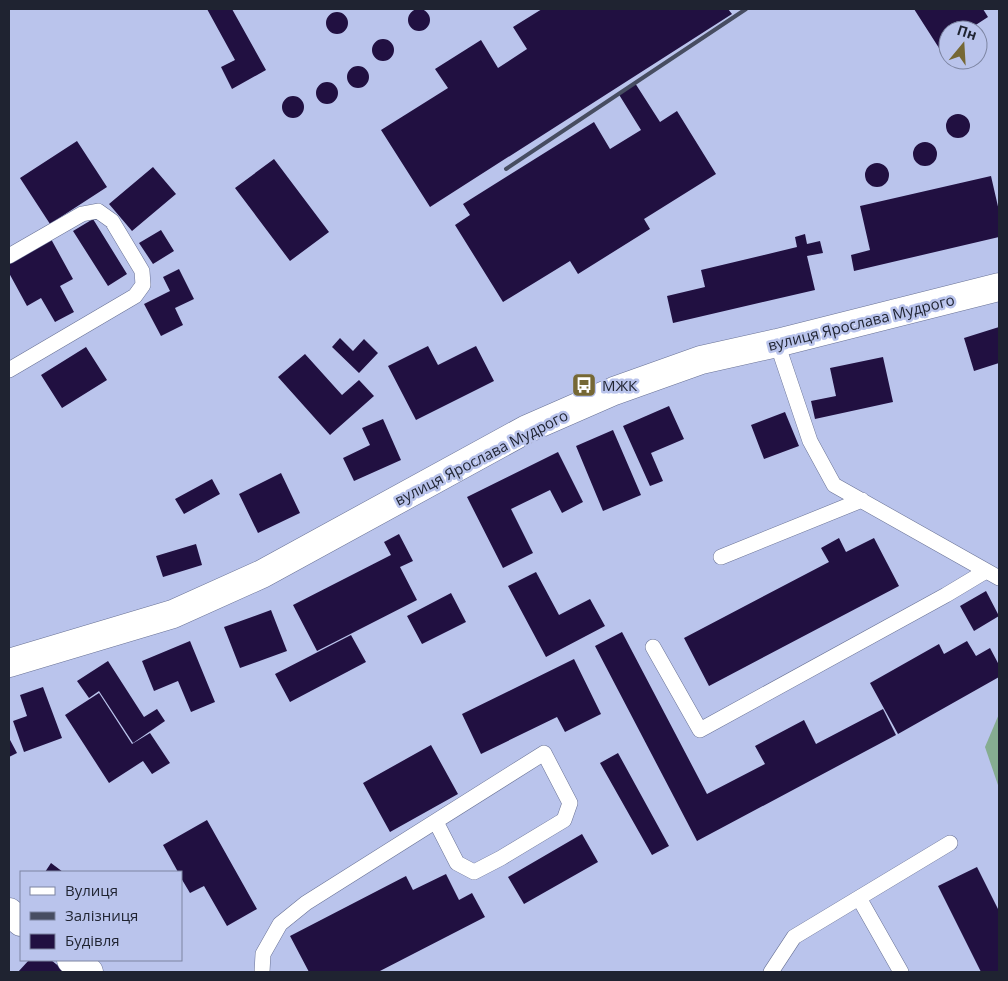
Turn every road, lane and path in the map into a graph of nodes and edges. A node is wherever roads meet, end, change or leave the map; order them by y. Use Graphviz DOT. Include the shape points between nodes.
graph roads {
  1 [pos="9,256"];
  2 [pos="999,288"];
  3 [pos="777,344"];
  4 [pos="9,370"];
  5 [pos="862,500"];
  6 [pos="721,557"];
  7 [pos="993,574"];
  8 [pos="653,647"];
  9 [pos="9,663"];
  10 [pos="436,822"];
  11 [pos="950,843"];
  12 [pos="859,898"];
  13 [pos="9,912"];
  14 [pos="20,921"];
  15 [pos="262,972"];
  16 [pos="771,972"];
  17 [pos="901,972"];
  1 -- 4 [label="lane" via="82,214 98,211 117,229 142,271 143,285 135,296"];
  2 -- 3 [label="main road, вулиця Ярослава Мудрого"];
  3 -- 5 [label="lane" via="810,442 834,485"];
  3 -- 9 [label="main road, вулиця Ярослава Мудрого" via="701,360 614,391 527,429 262,574 200,602 173,614"];
  5 -- 6 [label="lane"];
  5 -- 7 [label="lane"];
  7 -- 8 [label="lane" via="946,595 700,730"];
  10 -- 10 [label="lane" via="544,753 570,803 564,820 474,872 457,863"];
  10 -- 15 [label="lane" via="306,903 280,924 264,954"];
  11 -- 12 [label="lane"];
  12 -- 16 [label="lane" via="794,937"];
  12 -- 17 [label="lane"];
  13 -- 14 [label="main road"];
}
